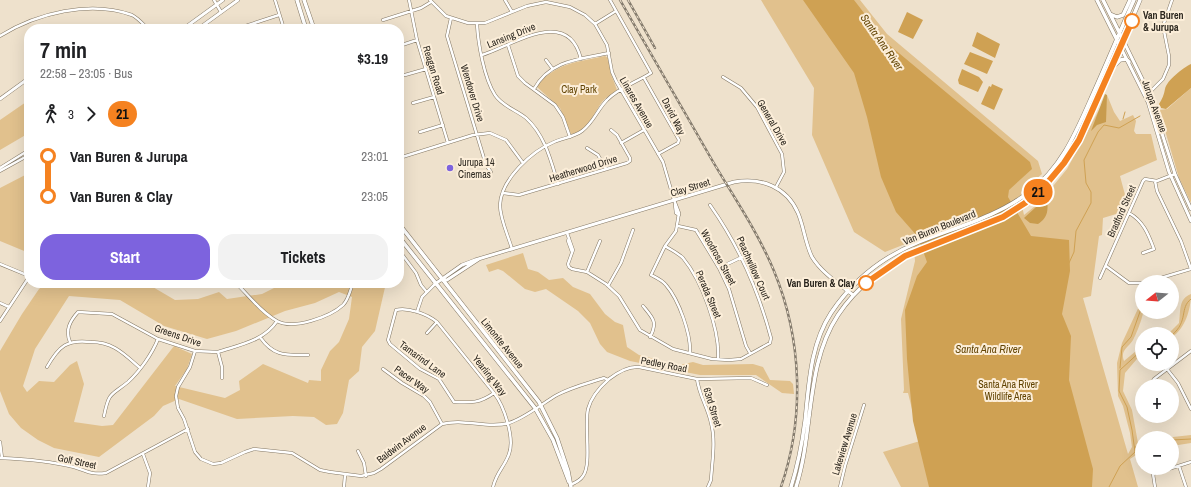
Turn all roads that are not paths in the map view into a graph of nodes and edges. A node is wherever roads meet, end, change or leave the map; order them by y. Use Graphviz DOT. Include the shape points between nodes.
graph roads {
  1 [pos="214,0"];
  2 [pos="223,0"];
  3 [pos="238,0"];
  4 [pos="274,0"];
  5 [pos="297,0"];
  6 [pos="304,0"];
  7 [pos="409,0"];
  8 [pos="506,0"];
  9 [pos="610,0"];
  10 [pos="1097,0"];
  11 [pos="1103,0"];
  12 [pos="1130,0"];
  13 [pos="1134,0"];
  14 [pos="1140,0"];
  15 [pos="1172,0"];
  16 [pos="431,1"];
  17 [pos="556,2"];
  18 [pos="217,5"];
  19 [pos="410,11"];
  20 [pos="616,11"];
  21 [pos="221,12"];
  22 [pos="512,12"];
  23 [pos="1110,13"];
  24 [pos="279,15"];
  25 [pos="451,18"];
  26 [pos="383,20"];
  27 [pos="142,24"];
  28 [pos="190,24"];
  29 [pos="205,24"];
  30 [pos="251,24"];
  31 [pos="282,24"];
  32 [pos="304,24"];
  33 [pos="312,24"];
  34 [pos="477,24"];
  35 [pos="595,24"];
  36 [pos="1120,34"];
  37 [pos="0,36"];
  38 [pos="1117,39"];
  39 [pos="417,40"];
  40 [pos="1123,40"];
  41 [pos="404,44"];
  42 [pos="508,45"];
  43 [pos="1120,46"];
  44 [pos="609,53"];
  45 [pos="482,55"];
  46 [pos="581,59"];
  47 [pos="546,60"];
  48 [pos="1128,62"];
  49 [pos="552,68"];
  50 [pos="426,69"];
  51 [pos="1109,72"];
  52 [pos="1134,73"];
  53 [pos="405,75"];
  54 [pos="723,77"];
  55 [pos="644,78"];
  56 [pos="24,82"];
  57 [pos="534,89"];
  58 [pos="621,90"];
  59 [pos="1149,93"];
  60 [pos="434,97"];
  61 [pos="1146,98"];
  62 [pos="0,99"];
  63 [pos="413,103"];
  64 [pos="1159,122"];
  65 [pos="443,125"];
  66 [pos="611,130"];
  67 [pos="644,130"];
  68 [pos="420,132"];
  69 [pos="477,134"];
  70 [pos="570,137"];
  71 [pos="622,142"];
  72 [pos="448,143"];
  73 [pos="545,146"];
  74 [pos="586,148"];
  75 [pos="24,153"];
  76 [pos="658,154"];
  77 [pos="404,156"];
  78 [pos="24,158"];
  79 [pos="523,163"];
  80 [pos="0,168"];
  81 [pos="606,169"];
  82 [pos="0,171"];
  83 [pos="491,172"];
  84 [pos="1175,174"];
  85 [pos="1170,176"];
  86 [pos="1155,181"];
  87 [pos="558,184"];
  88 [pos="776,187"];
  89 [pos="503,193"];
  90 [pos="674,200"];
  91 [pos="710,205"];
  92 [pos="1191,209"];
  93 [pos="1129,213"];
  94 [pos="1191,221"];
  95 [pos="678,226"];
  96 [pos="633,230"];
  97 [pos="404,231"];
  98 [pos="567,233"];
  99 [pos="600,242"];
  100 [pos="404,244"];
  101 [pos="665,246"];
  102 [pos="513,249"];
  103 [pos="1143,253"];
  104 [pos="404,257"];
  105 [pos="742,257"];
  106 [pos="0,264"];
  107 [pos="1106,266"];
  108 [pos="719,268"];
  109 [pos="1191,269"];
  110 [pos="587,272"];
  111 [pos="24,274"];
  112 [pos="1171,275"];
  113 [pos="1100,278"];
  114 [pos="442,280"];
  115 [pos="1135,283"];
  116 [pos="24,284"];
  117 [pos="435,284"];
  118 [pos="608,286"];
  119 [pos="241,288"];
  120 [pos="351,288"];
  121 [pos="426,291"];
  122 [pos="847,291"];
  123 [pos="853,295"];
  124 [pos="0,303"];
  125 [pos="643,306"];
  126 [pos="9,307"];
  127 [pos="396,310"];
  128 [pos="417,312"];
  129 [pos="459,312"];
  130 [pos="0,321"];
  131 [pos="277,321"];
  132 [pos="437,322"];
  133 [pos="427,333"];
  134 [pos="650,336"];
  135 [pos="487,337"];
  136 [pos="260,338"];
  137 [pos="158,339"];
  138 [pos="70,342"];
  139 [pos="195,351"];
  140 [pos="1191,351"];
  141 [pos="218,352"];
  142 [pos="690,353"];
  143 [pos="750,353"];
  144 [pos="308,355"];
  145 [pos="718,359"];
  146 [pos="1179,360"];
  147 [pos="48,367"];
  148 [pos="140,367"];
  149 [pos="383,369"];
  150 [pos="1164,371"];
  151 [pos="1169,371"];
  152 [pos="222,378"];
  153 [pos="697,379"];
  154 [pos="1154,379"];
  155 [pos="608,380"];
  156 [pos="767,384"];
  157 [pos="494,393"];
  158 [pos="540,404"];
  159 [pos="864,405"];
  160 [pos="535,408"];
  161 [pos="1191,409"];
  162 [pos="104,416"];
  163 [pos="507,423"];
  164 [pos="442,424"];
  165 [pos="188,429"];
  166 [pos="0,442"];
  167 [pos="358,451"];
  168 [pos="143,454"];
  169 [pos="1,458"];
  170 [pos="1191,462"];
  171 [pos="1179,466"];
  172 [pos="345,475"];
  173 [pos="1152,475"];
  174 [pos="366,476"];
  175 [pos="570,486"];
  176 [pos="148,487"];
  177 [pos="344,487"];
  178 [pos="493,487"];
  179 [pos="708,487"];
  180 [pos="791,487"];
  181 [pos="796,487"];
  182 [pos="840,487"];
  183 [pos="1155,487"];
  184 [pos="1186,487"];
  1 -- 18 [label="street"];
  2 -- 18 [label="main road"];
  3 -- 21 [label="main road"];
  4 -- 24 [label="street"];
  5 -- 32 [label="main road"];
  6 -- 33 [label="main road"];
  7 -- 19 [label="street, Reagan Road"];
  8 -- 22 [label="street"];
  9 -- 20 [label="street"];
  10 -- 38 [label="main road, Jurupa Avenue"];
  11 -- 23 [label="main road, Jurupa Avenue"];
  12 -- 23 [label="main road" via="1123,15 1117,17"];
  13 -- 36 [label="main road, Van Buren Boulevard"];
  14 -- 40 [label="main road, Van Buren Boulevard"];
  15 -- 59 [label="street" via="1163,26 1169,65 1163,79"];
  16 -- 19 [label="street"];
  16 -- 25 [label="street, Linares Avenue" via="442,13"];
  17 -- 22 [label="street, Linares Avenue" via="531,4"];
  17 -- 35 [label="street, Linares Avenue" via="575,9"];
  18 -- 21 [label="street"];
  18 -- 28 [label="main road"];
  19 -- 26 [label="street"];
  19 -- 39 [label="street, Reagan Road"];
  20 -- 35 [label="street"];
  20 -- 55 [label="street" via="651,73"];
  21 -- 29 [label="main road"];
  22 -- 34 [label="street, Linares Avenue" via="494,21"];
  23 -- 36 [label="main road, Jurupa Avenue"];
  24 -- 30 [label="street"];
  24 -- 31 [label="street"];
  25 -- 34 [label="street, Linares Avenue" via="463,23"];
  25 -- 69 [label="street, Wendover Drive" via="447,36"];
  27 -- 37 [label="street" via="133,16 116,9 72,8 52,12 23,23"];
  34 -- 45 [label="street"];
  35 -- 44 [label="street, Linares Avenue" via="604,38"];
  36 -- 38 [label="main road, Van Buren Boulevard"];
  36 -- 40 [label="main road, Jurupa Avenue"];
  38 -- 43 [label="main road, Jurupa Avenue"];
  38 -- 122 [label="main road, Van Buren Boulevard" via="1076,132 1064,154 1039,184 996,212 918,242 878,264"];
  39 -- 41 [label="street"];
  39 -- 50 [label="street, Reagan Road"];
  40 -- 43 [label="main road, Van Buren Boulevard"];
  40 -- 59 [label="main road, Jurupa Avenue"];
  42 -- 45 [label="street, Lansing Drive"];
  42 -- 46 [label="street, Lansing Drive" via="534,33 555,32 573,42"];
  42 -- 57 [label="street" via="518,76"];
  43 -- 48 [label="main road, Jurupa Avenue"];
  43 -- 51 [label="main road, Van Buren Boulevard"];
  44 -- 46 [label="street"];
  44 -- 58 [label="street, Linares Avenue" via="612,72"];
  45 -- 73 [label="street" via="495,96 530,122"];
  46 -- 49 [label="street"];
  47 -- 49 [label="street"];
  48 -- 51 [label="main road" via="1126,59 1120,60"];
  48 -- 52 [label="main road, Jurupa Avenue"];
  49 -- 57 [label="street"];
  50 -- 53 [label="street"];
  50 -- 60 [label="street, Reagan Road"];
  51 -- 123 [label="main road, Van Buren Boulevard" via="1071,152 1048,182 1025,203 998,220 922,249 891,264"];
  52 -- 59 [label="main road"];
  52 -- 61 [label="main road, Jurupa Avenue"];
  54 -- 88 [label="street, General Drive" via="741,88 757,108 782,154 784,172"];
  55 -- 58 [label="street"];
  55 -- 76 [label="street, David Way" via="679,140"];
  56 -- 62 [label="main road"];
  57 -- 70 [label="street" via="550,100 560,112"];
  58 -- 67 [label="street, Linares Avenue"];
  58 -- 70 [label="street" via="607,100 590,125"];
  59 -- 64 [label="main road, Jurupa Avenue"];
  60 -- 63 [label="street"];
  60 -- 65 [label="street, Reagan Road"];
  61 -- 64 [label="main road" via="1149,98"];
  61 -- 85 [label="main road, Jurupa Avenue"];
  64 -- 84 [label="main road, Jurupa Avenue"];
  65 -- 68 [label="street"];
  65 -- 72 [label="street, Reagan Road"];
  66 -- 71 [label="street, Heatherwood Drive"];
  67 -- 71 [label="street"];
  67 -- 76 [label="street, Linares Avenue"];
  69 -- 72 [label="street"];
  69 -- 79 [label="street" via="490,133 504,138"];
  69 -- 83 [label="street, Wendover Drive" via="486,165"];
  70 -- 73 [label="street"];
  71 -- 81 [label="street, Heatherwood Drive" via="630,161"];
  72 -- 77 [label="street"];
  73 -- 79 [label="street"];
  73 -- 87 [label="street"];
  74 -- 81 [label="street" via="598,155"];
  75 -- 80 [label="street"];
  76 -- 90 [label="street, Linares Avenue"];
  78 -- 82 [label="street"];
  79 -- 89 [label="street"];
  81 -- 87 [label="street, Heatherwood Drive"];
  84 -- 85 [label="street, Bradford Street"];
  84 -- 92 [label="main road, Jurupa Avenue"];
  85 -- 86 [label="street, Bradford Street"];
  85 -- 94 [label="main road, Jurupa Avenue"];
  86 -- 93 [label="street, Bradford Street" via="1143,181"];
  86 -- 109 [label="street"];
  87 -- 89 [label="street, Heatherwood Drive" via="519,196"];
  88 -- 90 [label="main road, Clay Street" via="762,182 740,180"];
  88 -- 122 [label="main road, Clay Street" via="797,211 809,249 816,261"];
  89 -- 102 [label="street" via="501,211"];
  90 -- 95 [label="street, Linares Avenue" via="677,206"];
  90 -- 98 [label="main road, Clay Street"];
  91 -- 105 [label="street, Peachwillow Court" via="727,228"];
  93 -- 103 [label="street" via="1142,222 1152,243 1154,249"];
  93 -- 107 [label="street, Bradford Street"];
  95 -- 101 [label="street"];
  95 -- 108 [label="street, Woodrose Street" via="696,230"];
  96 -- 118 [label="street" via="621,263"];
  97 -- 114 [label="main road, Limonite Avenue"];
  98 -- 102 [label="main road, Clay Street"];
  98 -- 110 [label="street" via="573,250 569,267"];
  99 -- 110 [label="street"];
  100 -- 117 [label="main road, Limonite Avenue"];
  101 -- 142 [label="street" via="651,275 666,284 673,295 685,323"];
  101 -- 145 [label="street, Perada Street" via="682,257 698,283 719,344"];
  102 -- 114 [label="main road, Clay Street" via="462,265"];
  104 -- 121 [label="street"];
  105 -- 108 [label="street"];
  105 -- 143 [label="street, Peachwillow Court" via="758,293 771,338 770,343"];
  106 -- 111 [label="street"];
  107 -- 113 [label="street, Bradford Street"];
  107 -- 115 [label="street" via="1129,283"];
  108 -- 143 [label="street, Woodrose Street" via="729,289"];
  109 -- 112 [label="street"];
  110 -- 118 [label="street"];
  114 -- 117 [label="main road, Clay Street"];
  114 -- 135 [label="main road, Limonite Avenue"];
  116 -- 126 [label="street"];
  117 -- 121 [label="street, Clay Street"];
  117 -- 129 [label="main road, Limonite Avenue"];
  118 -- 134 [label="street" via="619,296 640,330"];
  119 -- 131 [label="street"];
  120 -- 131 [label="street" via="343,305 318,319 289,324"];
  121 -- 128 [label="street, Clay Street"];
  122 -- 123 [label="main road, Clay Street"];
  122 -- 180 [label="main road, Van Buren Boulevard" via="830,315 816,346 800,452"];
  123 -- 181 [label="main road, Van Buren Boulevard" via="831,326 822,346 805,453"];
  124 -- 126 [label="street"];
  125 -- 134 [label="street" via="655,323"];
  126 -- 130 [label="street"];
  127 -- 128 [label="street, Yearling Way"];
  127 -- 157 [label="street, Tamarind Lane" via="388,340 390,344 420,369 440,379 454,402 476,403"];
  128 -- 132 [label="street, Yearling Way" via="430,316"];
  129 -- 135 [label="main road" via="480,336"];
  129 -- 160 [label="main road, Limonite Avenue"];
  131 -- 136 [label="street, Greens Drive"];
  132 -- 133 [label="street"];
  132 -- 157 [label="street, Yearling Way"];
  134 -- 142 [label="street" via="673,349"];
  135 -- 158 [label="main road, Limonite Avenue"];
  136 -- 141 [label="street, Greens Drive"];
  136 -- 144 [label="street" via="266,347 275,352 284,355"];
  137 -- 138 [label="street, Greens Drive" via="112,314 78,312 68,327"];
  137 -- 139 [label="street, Greens Drive"];
  137 -- 148 [label="street" via="154,350"];
  138 -- 147 [label="street" via="54,356"];
  138 -- 148 [label="street" via="105,343"];
  139 -- 141 [label="street, Greens Drive"];
  139 -- 165 [label="street, Baldwin Avenue" via="176,396 178,408"];
  140 -- 146 [label="street"];
  141 -- 152 [label="street"];
  142 -- 145 [label="street"];
  143 -- 145 [label="street" via="741,359"];
  148 -- 162 [label="street" via="128,382 114,391 109,398"];
  149 -- 164 [label="street, Pacer Way" via="424,396"];
  150 -- 154 [label="street"];
  151 -- 161 [label="street" via="1178,383"];
  153 -- 155 [label="street, Pedley Road" via="633,367 619,372"];
  153 -- 156 [label="street, Pedley Road" via="751,378"];
  153 -- 179 [label="street, 63rd Street" via="713,430 711,480"];
  155 -- 158 [label="street, Baldwin Avenue" via="604,378 562,392"];
  155 -- 175 [label="street, Pedley Road" via="591,400 587,411 585,472"];
  157 -- 163 [label="street, Yearling Way" via="503,406"];
  158 -- 160 [label="street, Baldwin Avenue"];
  158 -- 175 [label="main road, Limonite Avenue" via="559,445"];
  159 -- 182 [label="street, Lakeview Avenue"];
  160 -- 163 [label="street, Baldwin Avenue" via="519,419"];
  160 -- 175 [label="main road, Limonite Avenue" via="551,437"];
  163 -- 164 [label="street, Baldwin Avenue"];
  163 -- 178 [label="street, Yearling Way" via="510,452 496,476"];
  164 -- 174 [label="street, Baldwin Avenue" via="381,469"];
  165 -- 168 [label="street, Golf Street"];
  165 -- 172 [label="street, Baldwin Avenue" via="195,452 207,463 221,463 254,449 268,450 292,453 320,470"];
  166 -- 169 [label="street"];
  167 -- 174 [label="street" via="364,463"];
  168 -- 169 [label="street, Golf Street" via="106,473 94,474 75,467 38,460"];
  168 -- 176 [label="street" via="150,472"];
  170 -- 171 [label="street"];
  171 -- 184 [label="street"];
  172 -- 174 [label="street, Baldwin Avenue"];
  172 -- 177 [label="street"];
  173 -- 183 [label="street"];
}
